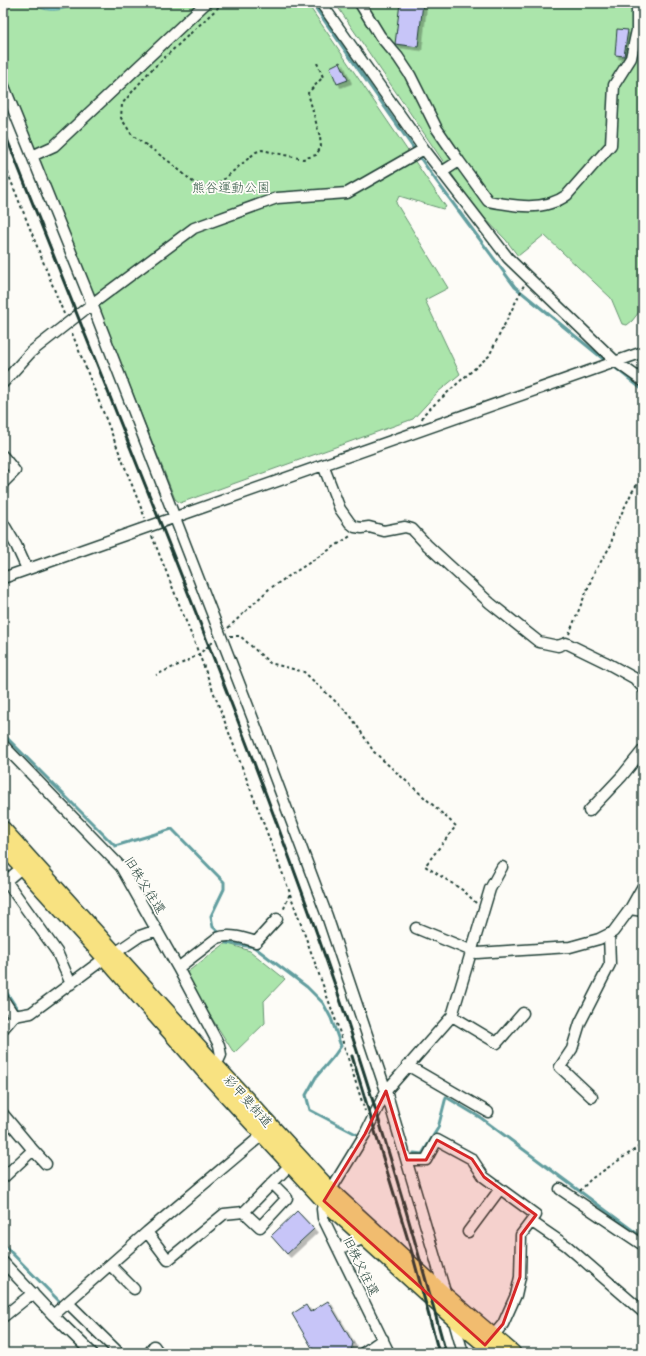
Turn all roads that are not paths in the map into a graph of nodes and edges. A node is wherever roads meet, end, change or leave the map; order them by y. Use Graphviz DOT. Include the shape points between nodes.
graph roads {
  1 [pos="206,3"];
  2 [pos="321,3"];
  3 [pos="364,3"];
  4 [pos="637,3"];
  5 [pos="3,84"];
  6 [pos="423,149"];
  7 [pos="32,156"];
  8 [pos="459,161"];
  9 [pos="442,172"];
  10 [pos="92,304"];
  11 [pos="643,352"];
  12 [pos="615,362"];
  13 [pos="643,381"];
  14 [pos="3,383"];
  15 [pos="3,456"];
  16 [pos="323,465"];
  17 [pos="3,482"];
  18 [pos="174,517"];
  19 [pos="3,523"];
  20 [pos="27,570"];
  21 [pos="3,578"];
  22 [pos="643,688"];
  23 [pos="3,745"];
  24 [pos="643,750"];
  25 [pos="589,811"];
  26 [pos="3,829"];
  27 [pos="3,846"];
  28 [pos="27,863"];
  29 [pos="502,867"];
  30 [pos="643,886"];
  31 [pos="630,909"];
  32 [pos="643,911"];
  33 [pos="277,919"];
  34 [pos="416,928"];
  35 [pos="157,930"];
  36 [pos="609,934"];
  37 [pos="472,951"];
  38 [pos="110,956"];
  39 [pos="178,968"];
  40 [pos="70,984"];
  41 [pos="3,999"];
  42 [pos="523,1013"];
  43 [pos="14,1016"];
  44 [pos="452,1016"];
  45 [pos="3,1028"];
  46 [pos="216,1066"];
  47 [pos="407,1066"];
  48 [pos="386,1091"];
  49 [pos="592,1097"];
  50 [pos="488,1112"];
  51 [pos="3,1114"];
  52 [pos="262,1135"];
  53 [pos="33,1150"];
  54 [pos="407,1160"];
  55 [pos="46,1164"];
  56 [pos="290,1165"];
  57 [pos="3,1178"];
  58 [pos="272,1183"];
  59 [pos="500,1188"];
  60 [pos="560,1189"];
  61 [pos="328,1196"];
  62 [pos="244,1212"];
  63 [pos="532,1222"];
  64 [pos="147,1232"];
  65 [pos="468,1232"];
  66 [pos="365,1238"];
  67 [pos="643,1245"];
  68 [pos="339,1249"];
  69 [pos="3,1262"];
  70 [pos="110,1265"];
  71 [pos="134,1289"];
  72 [pos="33,1293"];
  73 [pos="446,1296"];
  74 [pos="68,1303"];
  75 [pos="643,1312"];
  76 [pos="54,1315"];
  77 [pos="3,1317"];
  78 [pos="453,1318"];
  79 [pos="383,1339"];
  80 [pos="491,1344"];
  81 [pos="92,1353"];
  82 [pos="119,1353"];
  83 [pos="149,1353"];
  84 [pos="159,1353"];
  85 [pos="363,1353"];
  86 [pos="389,1353"];
  87 [pos="463,1353"];
  88 [pos="513,1353"];
  1 -- 7 [label="street" via="54,146"];
  2 -- 6 [label="street"];
  3 -- 8 [label="street" via="361,5 380,36 410,75 437,129"];
  4 -- 8 [label="street" via="637,30 631,58 614,86 611,145 567,195 559,201 542,206 511,206 488,201"];
  5 -- 7 [label="street"];
  6 -- 9 [label="street"];
  6 -- 10 [label="street" via="347,193 277,198 194,228"];
  7 -- 10 [label="street"];
  8 -- 9 [label="street"];
  9 -- 12 [label="street" via="508,258"];
  10 -- 14 [label="street" via="31,352"];
  10 -- 18 [label="street"];
  11 -- 12 [label="street"];
  12 -- 13 [label="street"];
  12 -- 16 [label="street"];
  15 -- 17 [label="street" via="15,471"];
  16 -- 18 [label="street"];
  16 -- 22 [label="street" via="340,509 355,527 384,531 404,527 412,529 427,546 490,603 539,642 558,646 566,643 634,678"];
  18 -- 20 [label="street"];
  18 -- 48 [label="street" via="327,916"];
  19 -- 20 [label="street"];
  20 -- 21 [label="street"];
  23 -- 35 [label="street, 旧秩父往還" via="121,867"];
  24 -- 25 [label="street"];
  26 -- 28 [label="highway, 彩甲斐街道"];
  27 -- 28 [label="highway, 彩甲斐街道"];
  28 -- 38 [label="highway, 彩甲斐街道"];
  28 -- 40 [label="street" via="6,881 57,952"];
  29 -- 37 [label="street" via="490,889"];
  30 -- 31 [label="street"];
  31 -- 32 [label="street"];
  31 -- 36 [label="street" via="614,932"];
  33 -- 39 [label="street" via="256,942 222,935"];
  34 -- 37 [label="street"];
  35 -- 38 [label="street" via="140,936"];
  35 -- 39 [label="street, 旧秩父往還"];
  36 -- 37 [label="street" via="570,947 477,953"];
  36 -- 49 [label="street" via="610,964 580,1022 572,1049 560,1067"];
  37 -- 44 [label="street"];
  38 -- 40 [label="street"];
  38 -- 46 [label="highway, 彩甲斐街道"];
  38 -- 52 [label="highway, 彩甲斐街道"];
  39 -- 46 [label="street, 旧秩父往還" via="219,1045 220,1055"];
  40 -- 43 [label="street" via="31,1013"];
  41 -- 43 [label="street"];
  42 -- 44 [label="street" via="497,1044"];
  43 -- 45 [label="street"];
  44 -- 47 [label="street"];
  46 -- 61 [label="highway, 彩甲斐街道"];
  47 -- 48 [label="street"];
  47 -- 50 [label="street"];
  48 -- 54 [label="street"];
  48 -- 61 [label="street" via="369,1126"];
  51 -- 53 [label="street"];
  52 -- 56 [label="highway, 彩甲斐街道"];
  52 -- 64 [label="street"];
  53 -- 55 [label="street"];
  53 -- 57 [label="street"];
  54 -- 59 [label="street" via="426,1160 437,1140 472,1159 484,1176"];
  54 -- 73 [label="street"];
  56 -- 58 [label="street"];
  56 -- 61 [label="highway, 彩甲斐街道"];
  58 -- 62 [label="street"];
  58 -- 62 [label="street" via="287,1198 260,1227"];
  59 -- 63 [label="street" via="536,1215"];
  59 -- 65 [label="street"];
  60 -- 67 [label="street"];
  61 -- 66 [label="highway, 彩甲斐街道"];
  61 -- 68 [label="street, 旧秩父往還" via="322,1209 323,1218"];
  61 -- 73 [label="highway, 彩甲斐街道"];
  62 -- 64 [label="street" via="224,1214 168,1260"];
  63 -- 75 [label="street" via="567,1246"];
  63 -- 80 [label="street" via="522,1235 520,1277 516,1295"];
  64 -- 70 [label="street"];
  66 -- 68 [label="street"];
  66 -- 78 [label="highway, 彩甲斐街道"];
  68 -- 79 [label="street, 旧秩父往還"];
  69 -- 72 [label="street"];
  70 -- 71 [label="street"];
  70 -- 74 [label="street"];
  72 -- 76 [label="street"];
  72 -- 77 [label="street"];
  73 -- 78 [label="street"];
  73 -- 80 [label="highway, 彩甲斐街道"];
  74 -- 76 [label="street"];
  74 -- 82 [label="street"];
  76 -- 81 [label="street"];
  78 -- 80 [label="highway, 彩甲斐街道"];
  78 -- 87 [label="street"];
  79 -- 85 [label="street"];
  79 -- 86 [label="street, 旧秩父往還"];
  80 -- 88 [label="highway, 彩甲斐街道"];
  83 -- 84 [label="street" via="154,1346"];
}
